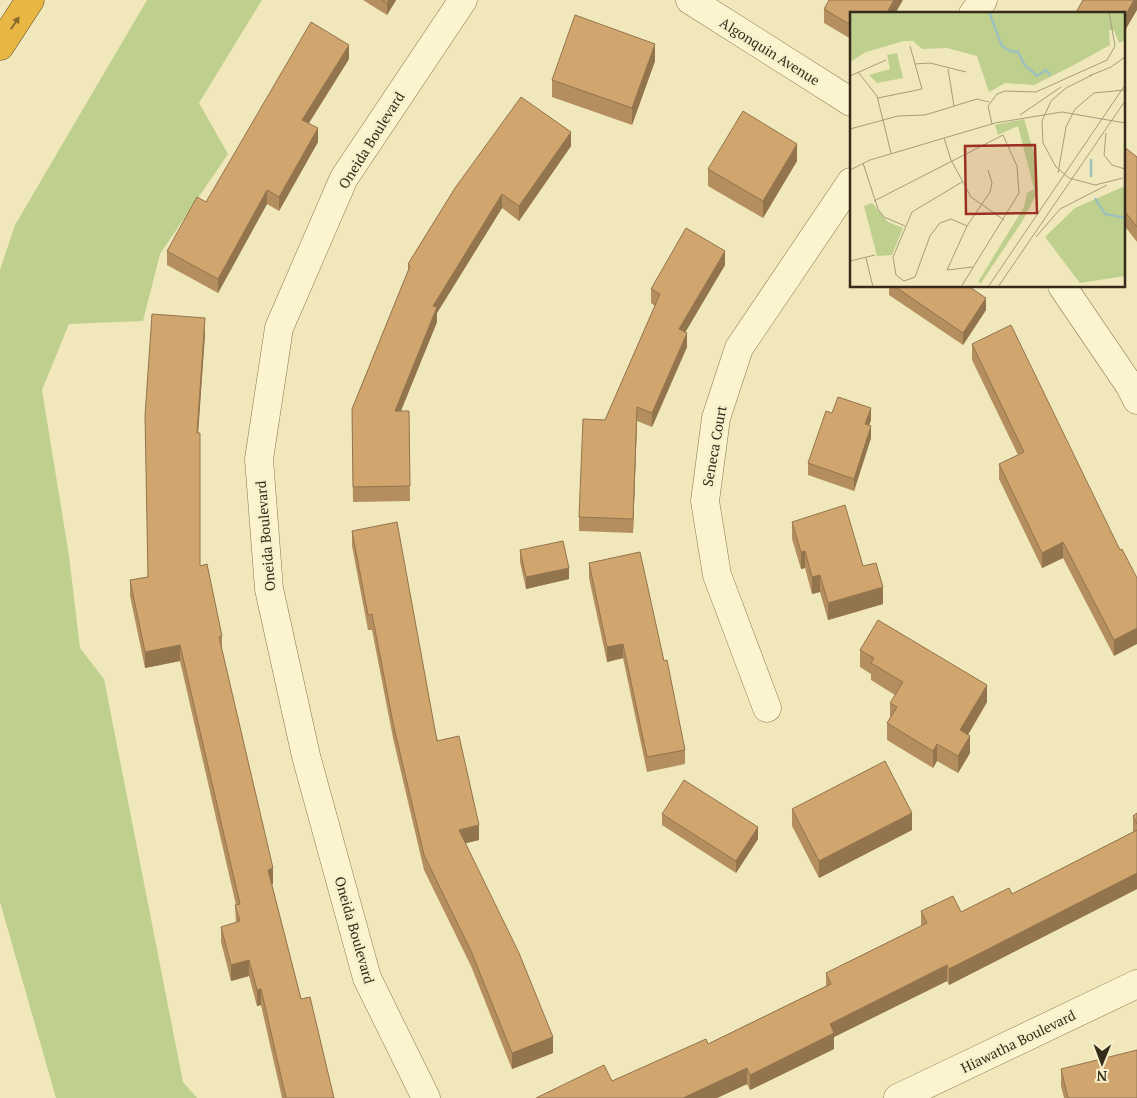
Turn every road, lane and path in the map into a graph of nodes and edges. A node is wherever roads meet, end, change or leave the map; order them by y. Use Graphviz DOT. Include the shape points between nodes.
graph roads {
  1 [pos="30,0"];
  2 [pos="463,0"];
  3 [pos="690,0"];
  4 [pos="983,0"];
  5 [pos="974,12"];
  6 [pos="0,46"];
  7 [pos="850,101"];
  8 [pos="850,183"];
  9 [pos="1063,288"];
  10 [pos="1137,400"];
  11 [pos="767,708"];
  12 [pos="1137,984"];
  13 [pos="426,1098"];
  14 [pos="898,1098"];
  6 -- 1 [label="highway, one-way"];
  2 -- 13 [label="street, Oneida Boulevard" via="344,178 279,328 259,459 269,589 306,756 367,978"];
  3 -- 7 [label="street, Algonquin Avenue"];
  4 -- 5 [label="street"];
  8 -- 11 [label="street, Seneca Court" via="739,348 716,418 706,501 717,575"];
  9 -- 10 [label="street"];
  12 -- 14 [label="street, Hiawatha Boulevard"];
}
